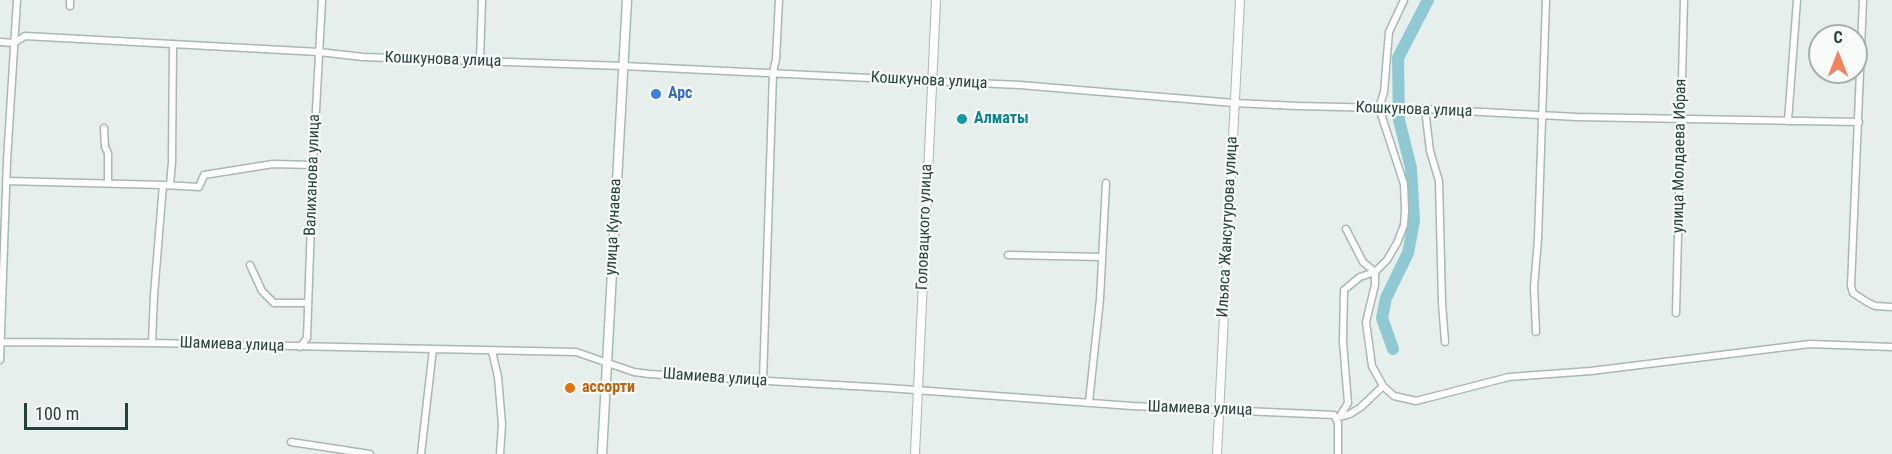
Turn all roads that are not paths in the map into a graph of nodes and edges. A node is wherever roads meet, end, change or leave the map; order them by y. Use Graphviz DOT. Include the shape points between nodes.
graph roads {
  1 [pos="17,0"];
  2 [pos="322,0"];
  3 [pos="482,0"];
  4 [pos="627,0"];
  5 [pos="779,0"];
  6 [pos="936,0"];
  7 [pos="1240,0"];
  8 [pos="1404,0"];
  9 [pos="1546,0"];
  10 [pos="1684,0"];
  11 [pos="1797,0"];
  12 [pos="1863,0"];
  13 [pos="0,42"];
  14 [pos="14,43"];
  15 [pos="173,44"];
  16 [pos="319,52"];
  17 [pos="480,61"];
  18 [pos="623,66"];
  19 [pos="773,73"];
  20 [pos="931,81"];
  21 [pos="1234,103"];
  22 [pos="1379,108"];
  23 [pos="1425,109"];
  24 [pos="1541,116"];
  25 [pos="1681,118"];
  26 [pos="1788,121"];
  27 [pos="1859,122"];
  28 [pos="104,128"];
  29 [pos="313,165"];
  30 [pos="6,180"];
  31 [pos="108,183"];
  32 [pos="1106,183"];
  33 [pos="167,185"];
  34 [pos="1346,229"];
  35 [pos="1008,255"];
  36 [pos="1102,257"];
  37 [pos="250,265"];
  38 [pos="1375,272"];
  39 [pos="308,303"];
  40 [pos="1892,307"];
  41 [pos="1676,313"];
  42 [pos="1536,332"];
  43 [pos="0,342"];
  44 [pos="1444,342"];
  45 [pos="152,343"];
  46 [pos="300,347"];
  47 [pos="1892,347"];
  48 [pos="433,349"];
  49 [pos="492,351"];
  50 [pos="0,360"];
  51 [pos="607,363"];
  52 [pos="763,381"];
  53 [pos="1383,386"];
  54 [pos="918,390"];
  55 [pos="1089,402"];
  56 [pos="1219,409"];
  57 [pos="1337,416"];
  58 [pos="291,442"];
  59 [pos="370,454"];
  60 [pos="421,454"];
  61 [pos="500,454"];
  62 [pos="603,454"];
  63 [pos="915,454"];
  64 [pos="1217,454"];
  65 [pos="1338,454"];
  1 -- 14 [label="street"];
  2 -- 16 [label="street, Валиханова улица"];
  3 -- 17 [label="street"];
  4 -- 18 [label="main road, улица Кунаева"];
  5 -- 19 [label="street"];
  6 -- 20 [label="street, Головацкого улица"];
  7 -- 21 [label="street, Ильяса Жансугурова улица"];
  8 -- 22 [label="street" via="1389,32"];
  9 -- 24 [label="street"];
  10 -- 25 [label="street, улица Молдаева Ибрая"];
  11 -- 26 [label="street"];
  12 -- 27 [label="street"];
  13 -- 14 [label="street, Кошкунова улица"];
  14 -- 15 [label="street, Кошкунова улица" via="25,36"];
  14 -- 30 [label="street"];
  15 -- 16 [label="street, Кошкунова улица"];
  15 -- 33 [label="street" via="172,162"];
  16 -- 17 [label="street, Кошкунова улица"];
  16 -- 29 [label="street, Валиханова улица"];
  17 -- 18 [label="street, Кошкунова улица"];
  18 -- 19 [label="street, Кошкунова улица"];
  18 -- 51 [label="main road, улица Кунаева"];
  19 -- 20 [label="street, Кошкунова улица"];
  19 -- 52 [label="street"];
  20 -- 21 [label="street, Кошкунова улица"];
  20 -- 54 [label="street, Головацкого улица"];
  21 -- 22 [label="street, Кошкунова улица"];
  21 -- 56 [label="street, Ильяса Жансугурова улица"];
  22 -- 23 [label="street, Кошкунова улица"];
  22 -- 38 [label="street" via="1404,184 1405,210 1397,243"];
  23 -- 24 [label="street, Кошкунова улица"];
  23 -- 44 [label="street" via="1439,181"];
  24 -- 25 [label="street, Кошкунова улица"];
  24 -- 42 [label="street" via="1534,287"];
  25 -- 26 [label="street, Кошкунова улица"];
  25 -- 41 [label="street, улица Молдаева Ибрая"];
  26 -- 27 [label="street, Кошкунова улица"];
  27 -- 40 [label="street" via="1851,286 1853,293 1867,302"];
  28 -- 31 [label="street"];
  29 -- 33 [label="street" via="273,164 204,176 199,187"];
  29 -- 39 [label="street, Валиханова улица"];
  30 -- 31 [label="street"];
  30 -- 43 [label="street"];
  31 -- 33 [label="street"];
  32 -- 36 [label="street"];
  33 -- 45 [label="street"];
  34 -- 38 [label="street" via="1363,262"];
  35 -- 36 [label="street"];
  36 -- 55 [label="street"];
  37 -- 39 [label="street" via="262,291 274,303"];
  38 -- 53 [label="street" via="1366,322 1372,366"];
  38 -- 57 [label="street" via="1360,277 1344,290 1342,342 1348,403"];
  39 -- 46 [label="street, Валиханова улица" via="307,338"];
  43 -- 45 [label="street, Шамиева улица"];
  43 -- 50 [label="street"];
  45 -- 46 [label="street, Шамиева улица"];
  46 -- 48 [label="street, Шамиева улица"];
  47 -- 53 [label="street" via="1810,344 1509,377 1416,401 1394,396"];
  48 -- 49 [label="street, Шамиева улица"];
  48 -- 60 [label="street"];
  49 -- 51 [label="street, Шамиева улица" via="576,352"];
  49 -- 61 [label="street" via="502,424"];
  51 -- 52 [label="street, Шамиева улица" via="649,374"];
  51 -- 62 [label="main road, улица Кунаева"];
  52 -- 54 [label="street, Шамиева улица"];
  53 -- 57 [label="street" via="1361,407"];
  54 -- 55 [label="street, Шамиева улица"];
  54 -- 63 [label="street, Головацкого улица"];
  55 -- 56 [label="street, Шамиева улица"];
  56 -- 57 [label="street, Шамиева улица"];
  56 -- 64 [label="street, Ильяса Жансугурова улица"];
  57 -- 65 [label="street"];
  58 -- 59 [label="street"];
}
